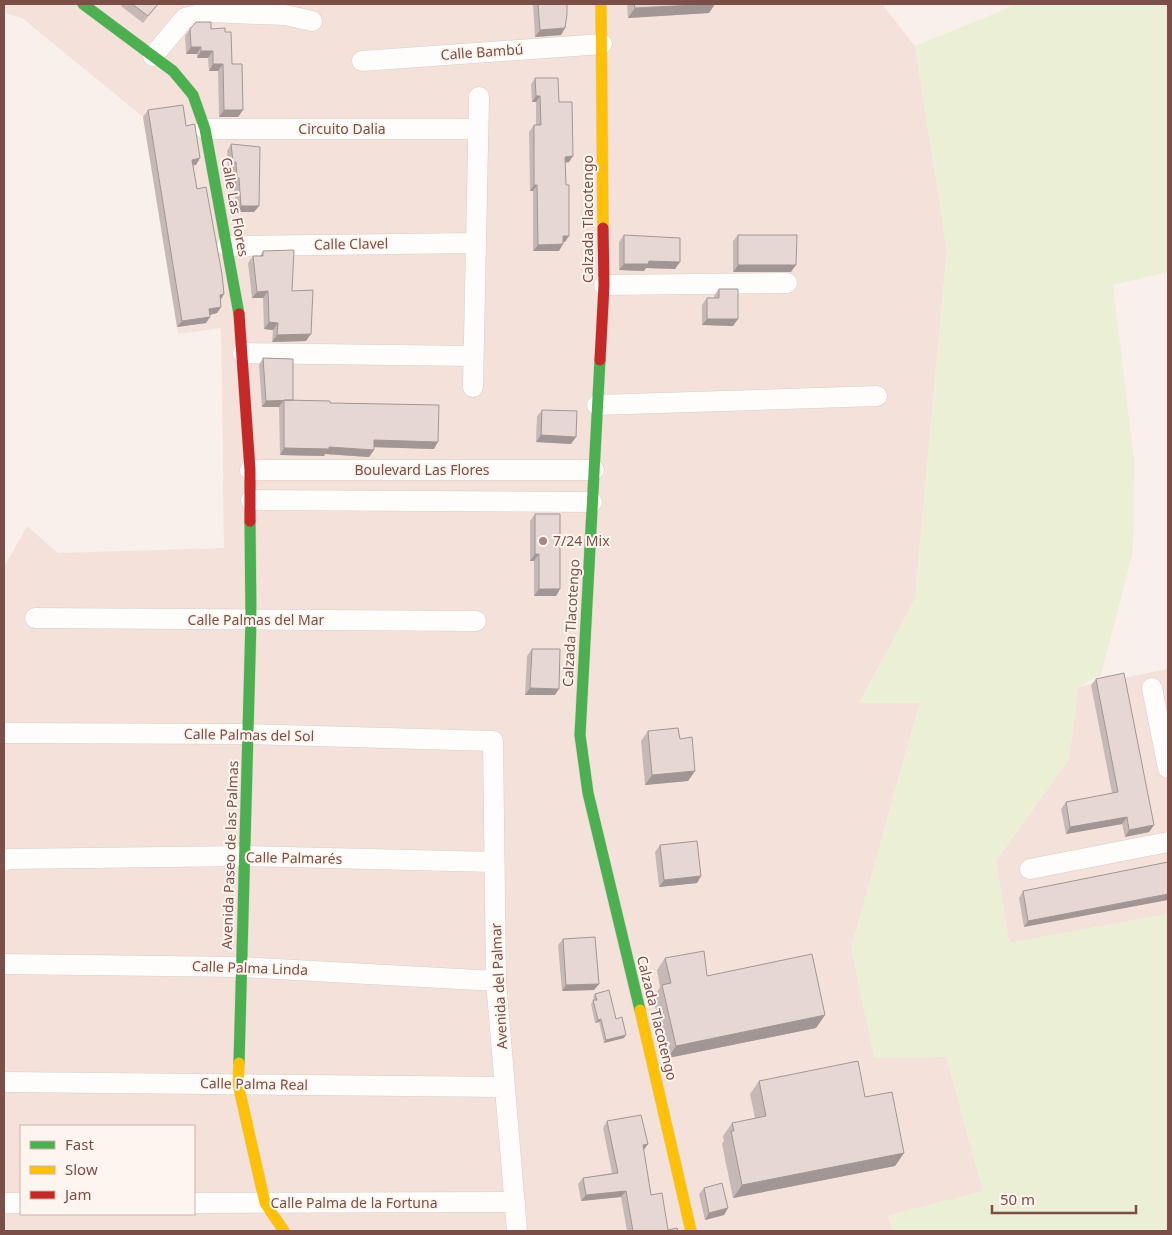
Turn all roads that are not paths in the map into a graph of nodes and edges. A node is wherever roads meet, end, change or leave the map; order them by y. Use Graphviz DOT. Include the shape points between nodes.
graph roads {
  1 [pos="83,4"];
  2 [pos="601,4"];
  3 [pos="287,9"];
  4 [pos="312,21"];
  5 [pos="602,44"];
  6 [pos="153,56"];
  7 [pos="362,61"];
  8 [pos="479,96"];
  9 [pos="205,129"];
  10 [pos="478,129"];
  11 [pos="475,242"];
  12 [pos="227,246"];
  13 [pos="787,283"];
  14 [pos="604,284"];
  15 [pos="243,352"];
  16 [pos="473,356"];
  17 [pos="473,387"];
  18 [pos="877,396"];
  19 [pos="597,405"];
  20 [pos="250,470"];
  21 [pos="594,470"];
  22 [pos="251,500"];
  23 [pos="592,502"];
  24 [pos="35,618"];
  25 [pos="251,620"];
  26 [pos="476,621"];
  27 [pos="1152,688"];
  28 [pos="4,733"];
  29 [pos="248,734"];
  30 [pos="493,740"];
  31 [pos="1168,768"];
  32 [pos="1168,842"];
  33 [pos="245,856"];
  34 [pos="4,861"];
  35 [pos="494,862"];
  36 [pos="1030,869"];
  37 [pos="4,964"];
  38 [pos="242,967"];
  39 [pos="496,980"];
  40 [pos="4,1082"];
  41 [pos="238,1084"];
  42 [pos="505,1087"];
  43 [pos="515,1202"];
  44 [pos="4,1203"];
  45 [pos="20,1203"];
  46 [pos="195,1203"];
  47 [pos="265,1203"];
  48 [pos="284,1231"];
  49 [pos="517,1231"];
  50 [pos="690,1231"];
  1 -- 6 [label="street, Calle Las Flores"];
  2 -- 5 [label="street, Calzada Tlacotengo"];
  3 -- 4 [label="street"];
  3 -- 6 [label="street" via="208,12 185,18"];
  5 -- 7 [label="street, Calle Bambú"];
  5 -- 14 [label="street, Calzada Tlacotengo"];
  6 -- 9 [label="street, Calle Las Flores" via="173,71 192,95"];
  8 -- 10 [label="street"];
  9 -- 10 [label="street, Circuito Dalia"];
  9 -- 12 [label="street, Calle Las Flores"];
  10 -- 11 [label="street"];
  11 -- 12 [label="street, Calle Clavel"];
  11 -- 16 [label="street"];
  12 -- 15 [label="street, Calle Las Flores"];
  13 -- 14 [label="street"];
  14 -- 19 [label="street, Calzada Tlacotengo"];
  15 -- 16 [label="street"];
  15 -- 20 [label="street, Calle Las Flores"];
  16 -- 17 [label="street"];
  18 -- 19 [label="street"];
  19 -- 21 [label="street, Calzada Tlacotengo"];
  20 -- 21 [label="street, Boulevard Las Flores"];
  20 -- 22 [label="street, Avenida Paseo de las Palmas"];
  21 -- 23 [label="street, Calzada Tlacotengo"];
  22 -- 23 [label="street"];
  22 -- 25 [label="street, Avenida Paseo de las Palmas"];
  23 -- 50 [label="street, Calzada Tlacotengo" via="580,735 588,793"];
  24 -- 25 [label="street, Calle Palmas del Mar"];
  25 -- 26 [label="street, Calle Palmas del Mar"];
  25 -- 29 [label="street, Avenida Paseo de las Palmas"];
  27 -- 31 [label="street"];
  28 -- 29 [label="street, Calle Palmas del Sol"];
  29 -- 30 [label="street, Calle Palmas del Sol"];
  29 -- 33 [label="street, Avenida Paseo de las Palmas"];
  30 -- 35 [label="street, Avenida del Palmar"];
  32 -- 36 [label="street"];
  33 -- 34 [label="street, Calle Palmarés"];
  33 -- 35 [label="street, Calle Palmarés"];
  33 -- 38 [label="street, Avenida Paseo de las Palmas"];
  35 -- 39 [label="street, Avenida del Palmar"];
  37 -- 38 [label="street, Calle Palma Linda"];
  38 -- 39 [label="street, Calle Palma Linda"];
  38 -- 41 [label="street, Avenida Paseo de las Palmas"];
  39 -- 42 [label="street, Avenida del Palmar"];
  40 -- 41 [label="street, Calle Palma Real"];
  41 -- 42 [label="street, Calle Palma Real"];
  41 -- 47 [label="street, Avenida Paseo de las Palmas"];
  42 -- 43 [label="street, Avenida del Palmar"];
  43 -- 47 [label="street, Calle Palma de la Fortuna"];
  43 -- 49 [label="street, Avenida del Palmar"];
  44 -- 45 [label="street"];
  46 -- 47 [label="street, Calle Palma de la Fortuna"];
  47 -- 48 [label="street, Avenida Paseo de las Palmas"];
}
